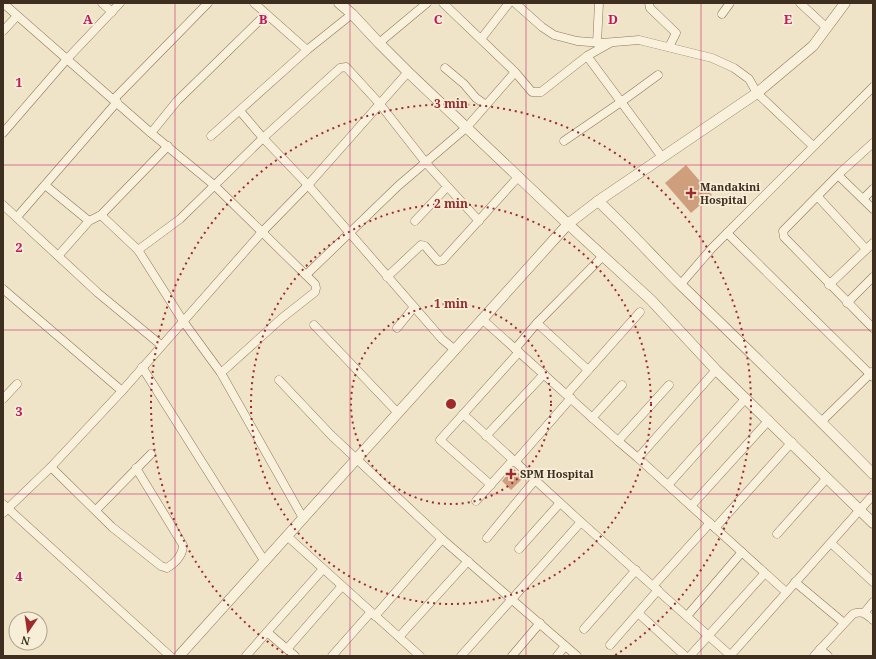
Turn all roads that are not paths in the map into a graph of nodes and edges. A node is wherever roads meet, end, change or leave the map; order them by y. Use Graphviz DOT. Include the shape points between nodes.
graph roads {
  1 [pos="3,3"];
  2 [pos="102,3"];
  3 [pos="120,3"];
  4 [pos="208,3"];
  5 [pos="254,3"];
  6 [pos="338,3"];
  7 [pos="427,3"];
  8 [pos="443,3"];
  9 [pos="509,3"];
  10 [pos="515,3"];
  11 [pos="599,3"];
  12 [pos="649,3"];
  13 [pos="730,3"];
  14 [pos="800,3"];
  15 [pos="845,3"];
  16 [pos="112,12"];
  17 [pos="266,14"];
  18 [pos="352,14"];
  19 [pos="722,14"];
  20 [pos="17,16"];
  21 [pos="827,28"];
  22 [pos="3,32"];
  23 [pos="481,39"];
  24 [pos="379,43"];
  25 [pos="597,43"];
  26 [pos="610,43"];
  27 [pos="669,48"];
  28 [pos="307,50"];
  29 [pos="587,56"];
  30 [pos="67,59"];
  31 [pos="445,68"];
  32 [pos="408,72"];
  33 [pos="515,72"];
  34 [pos="658,74"];
  35 [pos="873,88"];
  36 [pos="757,93"];
  37 [pos="115,100"];
  38 [pos="621,102"];
  39 [pos="380,103"];
  40 [pos="486,105"];
  41 [pos="240,111"];
  42 [pos="468,127"];
  43 [pos="151,132"];
  44 [pos="3,134"];
  45 [pos="211,136"];
  46 [pos="263,138"];
  47 [pos="564,141"];
  48 [pos="873,143"];
  49 [pos="168,146"];
  50 [pos="813,146"];
  51 [pos="662,157"];
  52 [pos="426,163"];
  53 [pos="519,176"];
  54 [pos="839,176"];
  55 [pos="45,185"];
  56 [pos="214,185"];
  57 [pos="308,185"];
  58 [pos="447,186"];
  59 [pos="873,189"];
  60 [pos="818,197"];
  61 [pos="863,199"];
  62 [pos="598,201"];
  63 [pos="3,204"];
  64 [pos="873,209"];
  65 [pos="101,215"];
  66 [pos="17,217"];
  67 [pos="89,221"];
  68 [pos="415,221"];
  69 [pos="479,221"];
  70 [pos="568,224"];
  71 [pos="262,232"];
  72 [pos="727,233"];
  73 [pos="349,234"];
  74 [pos="873,243"];
  75 [pos="138,250"];
  76 [pos="866,250"];
  77 [pos="59,255"];
  78 [pos="603,256"];
  79 [pos="306,275"];
  80 [pos="387,277"];
  81 [pos="873,277"];
  82 [pos="681,284"];
  83 [pos="829,285"];
  84 [pos="3,289"];
  85 [pos="847,302"];
  86 [pos="414,307"];
  87 [pos="640,312"];
  88 [pos="483,320"];
  89 [pos="183,321"];
  90 [pos="537,323"];
  91 [pos="314,325"];
  92 [pos="397,328"];
  93 [pos="873,328"];
  94 [pos="161,345"];
  95 [pos="455,350"];
  96 [pos="517,350"];
  97 [pos="142,368"];
  98 [pos="588,370"];
  99 [pos="716,370"];
  100 [pos="221,373"];
  101 [pos="544,374"];
  102 [pos="872,374"];
  103 [pos="278,380"];
  104 [pos="16,384"];
  105 [pos="622,385"];
  106 [pos="669,385"];
  107 [pos="122,391"];
  108 [pos="569,396"];
  109 [pos="4,397"];
  110 [pos="746,398"];
  111 [pos="398,413"];
  112 [pos="463,414"];
  113 [pos="592,418"];
  114 [pos="769,420"];
  115 [pos="820,422"];
  116 [pos="486,436"];
  117 [pos="618,441"];
  118 [pos="792,442"];
  119 [pos="151,454"];
  120 [pos="638,458"];
  121 [pos="357,459"];
  122 [pos="514,461"];
  123 [pos="51,467"];
  124 [pos="136,468"];
  125 [pos="873,474"];
  126 [pos="827,478"];
  127 [pos="535,480"];
  128 [pos="491,485"];
  129 [pos="668,485"];
  130 [pos="873,495"];
  131 [pos="476,501"];
  132 [pos="560,503"];
  133 [pos="690,506"];
  134 [pos="5,509"];
  135 [pos="96,510"];
  136 [pos="859,510"];
  137 [pos="303,518"];
  138 [pos="581,522"];
  139 [pos="873,523"];
  140 [pos="712,525"];
  141 [pos="778,534"];
  142 [pos="287,536"];
  143 [pos="442,538"];
  144 [pos="487,538"];
  145 [pos="831,543"];
  146 [pos="519,549"];
  147 [pos="742,552"];
  148 [pos="468,561"];
  149 [pos="265,562"];
  150 [pos="323,569"];
  151 [pos="636,570"];
  152 [pos="765,573"];
  153 [pos="795,582"];
  154 [pos="873,582"];
  155 [pos="342,586"];
  156 [pos="656,588"];
  157 [pos="786,592"];
  158 [pos="513,599"];
  159 [pos="873,602"];
  160 [pos="638,613"];
  161 [pos="864,613"];
  162 [pos="373,614"];
  163 [pos="687,616"];
  164 [pos="873,620"];
  165 [pos="540,623"];
  166 [pos="844,623"];
  167 [pos="584,629"];
  168 [pos="267,632"];
  169 [pos="709,635"];
  170 [pos="399,637"];
  171 [pos="610,645"];
  172 [pos="565,646"];
  173 [pos="820,649"];
  174 [pos="287,650"];
  175 [pos="732,655"];
  176 [pos="170,656"];
  177 [pos="179,656"];
  178 [pos="246,656"];
  179 [pos="295,656"];
  180 [pos="332,656"];
  181 [pos="420,656"];
  182 [pos="461,656"];
  183 [pos="512,656"];
  184 [pos="557,656"];
  185 [pos="577,656"];
  186 [pos="685,656"];
  187 [pos="690,656"];
  188 [pos="814,656"];
  189 [pos="828,656"];
  1 -- 20 [label="street"];
  2 -- 16 [label="street"];
  3 -- 16 [label="street"];
  4 -- 37 [label="street"];
  5 -- 17 [label="street"];
  6 -- 18 [label="street"];
  7 -- 24 [label="street"];
  8 -- 23 [label="street"];
  9 -- 23 [label="street"];
  10 -- 25 [label="street" via="554,35"];
  11 -- 25 [label="street"];
  12 -- 27 [label="street" via="650,8 676,33"];
  13 -- 19 [label="street"];
  14 -- 21 [label="street"];
  15 -- 21 [label="street"];
  16 -- 30 [label="street"];
  17 -- 28 [label="street"];
  17 -- 43 [label="street" via="177,101"];
  18 -- 24 [label="street"];
  18 -- 28 [label="street"];
  20 -- 22 [label="street"];
  20 -- 30 [label="street"];
  21 -- 36 [label="street" via="813,46"];
  23 -- 33 [label="street"];
  24 -- 32 [label="street"];
  25 -- 26 [label="street"];
  26 -- 27 [label="street" via="639,40"];
  26 -- 29 [label="street"];
  27 -- 36 [label="street" via="712,58 734,68 749,79"];
  28 -- 41 [label="street"];
  29 -- 33 [label="street" via="541,92 532,92"];
  29 -- 38 [label="street"];
  30 -- 37 [label="street"];
  30 -- 44 [label="street"];
  31 -- 40 [label="street"];
  32 -- 39 [label="street"];
  32 -- 42 [label="street"];
  33 -- 40 [label="street"];
  34 -- 38 [label="street"];
  35 -- 50 [label="street"];
  36 -- 50 [label="street"];
  36 -- 51 [label="street"];
  37 -- 43 [label="street"];
  37 -- 55 [label="street"];
  38 -- 47 [label="street"];
  38 -- 51 [label="street"];
  39 -- 46 [label="street" via="346,67 340,68"];
  39 -- 52 [label="street"];
  39 -- 57 [label="street"];
  40 -- 42 [label="street"];
  41 -- 45 [label="street"];
  41 -- 46 [label="street"];
  42 -- 52 [label="street"];
  42 -- 53 [label="street"];
  43 -- 49 [label="street"];
  46 -- 56 [label="street"];
  46 -- 57 [label="street"];
  48 -- 54 [label="street"];
  49 -- 56 [label="street"];
  49 -- 65 [label="street"];
  50 -- 72 [label="street"];
  51 -- 62 [label="street"];
  52 -- 58 [label="street"];
  52 -- 73 [label="street" via="398,186"];
  53 -- 69 [label="street"];
  53 -- 70 [label="street"];
  54 -- 60 [label="street"];
  54 -- 61 [label="street"];
  55 -- 66 [label="street"];
  55 -- 67 [label="street"];
  56 -- 71 [label="street"];
  56 -- 75 [label="street" via="180,219"];
  57 -- 71 [label="street"];
  57 -- 73 [label="street"];
  58 -- 68 [label="street"];
  58 -- 69 [label="street"];
  59 -- 61 [label="street"];
  60 -- 76 [label="street"];
  60 -- 83 [label="street" via="783,231 784,237"];
  61 -- 64 [label="street"];
  62 -- 70 [label="street"];
  62 -- 82 [label="street"];
  63 -- 66 [label="street"];
  65 -- 67 [label="street"];
  65 -- 75 [label="street"];
  66 -- 77 [label="street"];
  67 -- 77 [label="street"];
  69 -- 80 [label="street" via="443,260 438,261 421,245"];
  70 -- 78 [label="street"];
  70 -- 88 [label="street"];
  71 -- 79 [label="street"];
  71 -- 89 [label="street"];
  72 -- 82 [label="street"];
  72 -- 102 [label="street"];
  73 -- 79 [label="street"];
  73 -- 80 [label="street"];
  74 -- 76 [label="street"];
  75 -- 89 [label="street"];
  76 -- 83 [label="street"];
  77 -- 94 [label="street" via="98,293"];
  78 -- 90 [label="street"];
  78 -- 99 [label="street" via="650,300"];
  79 -- 100 [label="street" via="315,284 315,292"];
  80 -- 86 [label="street"];
  81 -- 85 [label="street"];
  82 -- 115 [label="street"];
  83 -- 85 [label="street"];
  84 -- 107 [label="street"];
  85 -- 93 [label="street"];
  86 -- 92 [label="street"];
  86 -- 95 [label="street"];
  87 -- 98 [label="street"];
  88 -- 95 [label="street"];
  88 -- 96 [label="street"];
  89 -- 94 [label="street"];
  89 -- 100 [label="street"];
  90 -- 96 [label="street"];
  90 -- 98 [label="street"];
  91 -- 111 [label="street"];
  94 -- 97 [label="street"];
  95 -- 111 [label="street"];
  96 -- 101 [label="street"];
  96 -- 112 [label="street"];
  97 -- 107 [label="street"];
  97 -- 149 [label="street"];
  98 -- 108 [label="street"];
  99 -- 110 [label="street"];
  99 -- 120 [label="street"];
  100 -- 137 [label="street"];
  101 -- 108 [label="street"];
  101 -- 116 [label="street"];
  102 -- 115 [label="street"];
  103 -- 121 [label="street" via="330,436"];
  104 -- 109 [label="street"];
  105 -- 113 [label="street"];
  106 -- 117 [label="street"];
  107 -- 123 [label="street"];
  108 -- 113 [label="street"];
  108 -- 122 [label="street"];
  110 -- 114 [label="street"];
  110 -- 129 [label="street"];
  111 -- 121 [label="street"];
  112 -- 116 [label="street"];
  112 -- 128 [label="street" via="440,440"];
  113 -- 117 [label="street"];
  114 -- 118 [label="street"];
  114 -- 133 [label="street"];
  115 -- 125 [label="street"];
  116 -- 122 [label="street"];
  117 -- 120 [label="street"];
  118 -- 126 [label="street"];
  118 -- 140 [label="street"];
  119 -- 124 [label="street"];
  120 -- 129 [label="street"];
  121 -- 137 [label="street"];
  121 -- 143 [label="street"];
  122 -- 127 [label="street"];
  122 -- 128 [label="street"];
  123 -- 134 [label="street"];
  123 -- 135 [label="street"];
  124 -- 135 [label="street"];
  124 -- 135 [label="street" via="184,545 174,563 167,568 161,566 112,527"];
  126 -- 136 [label="street"];
  126 -- 141 [label="street"];
  127 -- 132 [label="street"];
  127 -- 144 [label="street"];
  128 -- 131 [label="street"];
  129 -- 133 [label="street"];
  130 -- 136 [label="street"];
  132 -- 138 [label="street"];
  132 -- 146 [label="street"];
  133 -- 140 [label="street"];
  134 -- 176 [label="street"];
  136 -- 139 [label="street"];
  136 -- 145 [label="street"];
  137 -- 142 [label="street"];
  138 -- 151 [label="street"];
  138 -- 158 [label="street"];
  140 -- 147 [label="street"];
  140 -- 156 [label="street"];
  142 -- 149 [label="street"];
  142 -- 150 [label="street"];
  143 -- 148 [label="street"];
  143 -- 162 [label="street"];
  145 -- 153 [label="street"];
  145 -- 154 [label="street"];
  147 -- 152 [label="street"];
  147 -- 163 [label="street"];
  148 -- 158 [label="street"];
  148 -- 170 [label="street"];
  149 -- 177 [label="street"];
  150 -- 155 [label="street"];
  150 -- 168 [label="street"];
  151 -- 156 [label="street"];
  151 -- 167 [label="street"];
  152 -- 157 [label="street"];
  152 -- 169 [label="street"];
  153 -- 157 [label="street"];
  153 -- 166 [label="street"];
  155 -- 162 [label="street"];
  155 -- 174 [label="street"];
  156 -- 160 [label="street"];
  156 -- 163 [label="street"];
  157 -- 175 [label="street"];
  158 -- 165 [label="street"];
  158 -- 182 [label="street"];
  159 -- 161 [label="street"];
  160 -- 171 [label="street"];
  160 -- 186 [label="street"];
  161 -- 164 [label="street"];
  161 -- 166 [label="street" via="853,614"];
  162 -- 170 [label="street"];
  162 -- 180 [label="street"];
  163 -- 169 [label="street"];
  165 -- 172 [label="street"];
  165 -- 183 [label="street"];
  166 -- 173 [label="street"];
  168 -- 174 [label="street"];
  168 -- 178 [label="street"];
  169 -- 175 [label="street"];
  169 -- 187 [label="street"];
  170 -- 181 [label="street"];
  172 -- 184 [label="street"];
  172 -- 185 [label="street"];
  173 -- 188 [label="street"];
  173 -- 189 [label="street"];
  174 -- 179 [label="street"];
}
